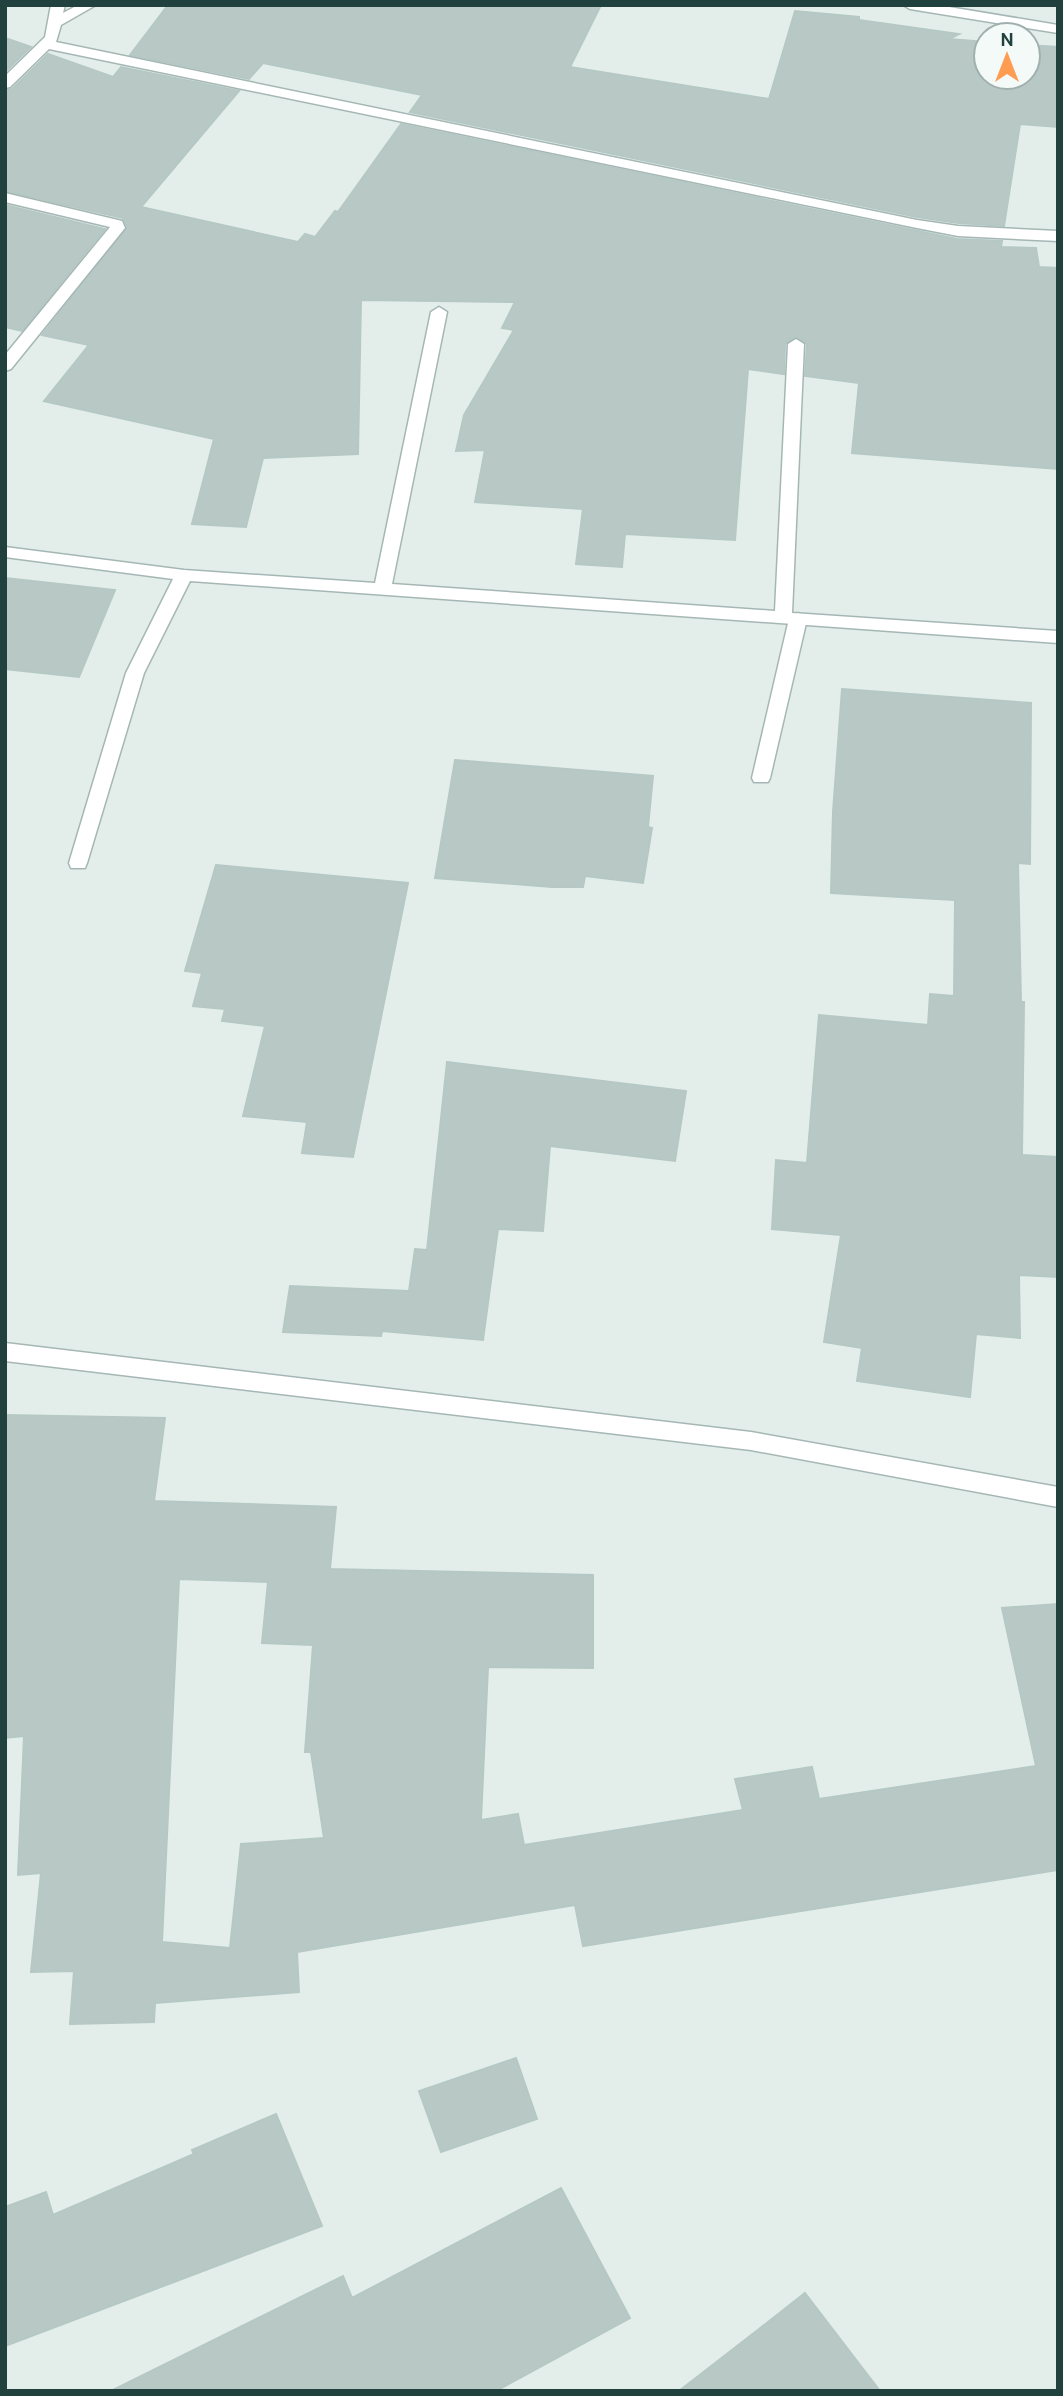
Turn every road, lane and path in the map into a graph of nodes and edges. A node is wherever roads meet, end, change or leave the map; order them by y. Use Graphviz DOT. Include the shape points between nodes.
graph roads {
  1 [pos="58,5"];
  2 [pos="89,5"];
  3 [pos="910,5"];
  4 [pos="56,22"];
  5 [pos="1058,29"];
  6 [pos="46,44"];
  7 [pos="5,84"];
  8 [pos="5,197"];
  9 [pos="1058,236"];
  10 [pos="439,312"];
  11 [pos="796,344"];
  12 [pos="5,366"];
  13 [pos="5,552"];
  14 [pos="184,575"];
  15 [pos="382,589"];
  16 [pos="791,618"];
  17 [pos="1058,637"];
  18 [pos="761,778"];
  19 [pos="78,863"];
  20 [pos="5,1352"];
  21 [pos="1058,1497"];
  1 -- 4 [label="street"];
  2 -- 4 [label="street"];
  3 -- 5 [label="street"];
  4 -- 6 [label="street"];
  6 -- 7 [label="street"];
  6 -- 9 [label="street" via="917,224"];
  8 -- 12 [label="street" via="117,224"];
  10 -- 15 [label="street"];
  11 -- 16 [label="street"];
  13 -- 14 [label="street"];
  14 -- 15 [label="street"];
  14 -- 19 [label="street" via="135,673"];
  15 -- 16 [label="street"];
  16 -- 17 [label="street"];
  16 -- 18 [label="street"];
  20 -- 21 [label="street" via="751,1441"];
}
